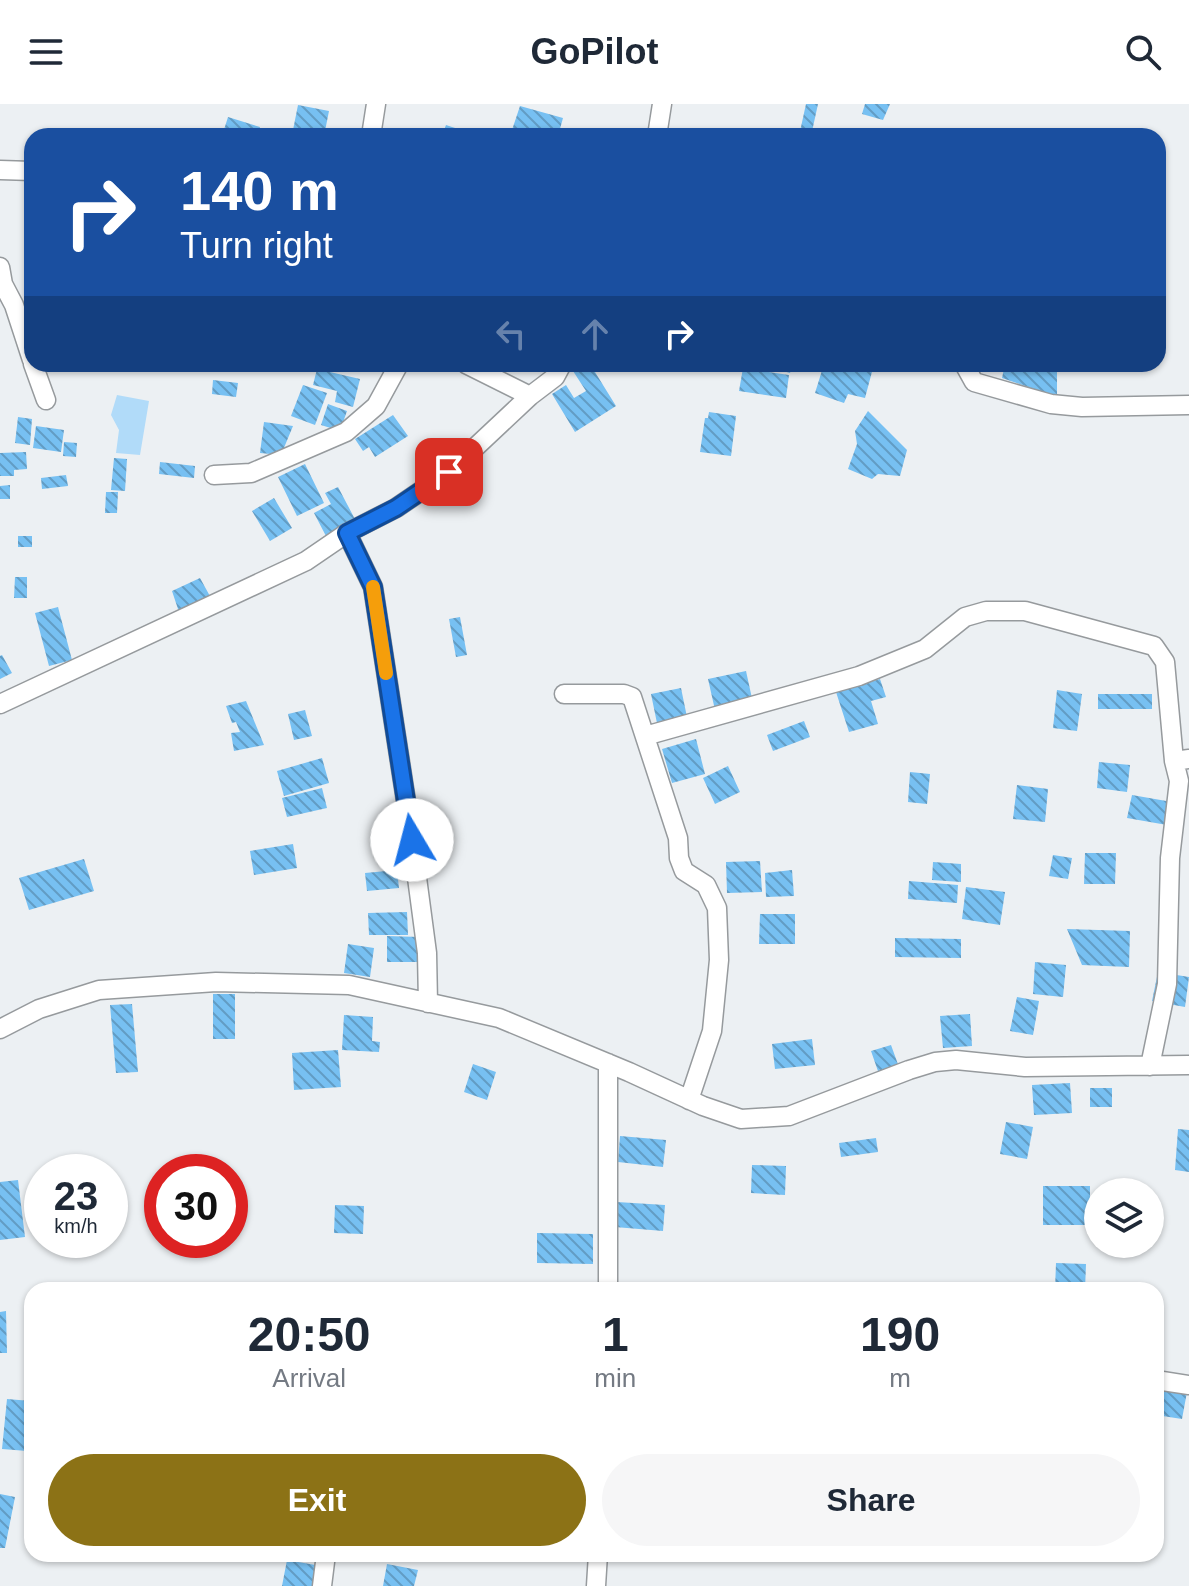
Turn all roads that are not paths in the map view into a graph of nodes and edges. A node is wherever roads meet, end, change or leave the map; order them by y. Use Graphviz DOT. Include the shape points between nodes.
graph roads {
  1 [pos="376,104"];
  2 [pos="662,104"];
  3 [pos="372,128"];
  4 [pos="658,128"];
  5 [pos="0,170"];
  6 [pos="24,171"];
  7 [pos="0,267"];
  8 [pos="24,335"];
  9 [pos="36,372"];
  10 [pos="395,372"];
  11 [pos="482,372"];
  12 [pos="558,372"];
  13 [pos="967,372"];
  14 [pos="530,396"];
  15 [pos="46,400"];
  16 [pos="1189,405"];
  17 [pos="214,475"];
  18 [pos="348,536"];
  19 [pos="564,694"];
  20 [pos="0,704"];
  21 [pos="645,736"];
  22 [pos="1181,760"];
  23 [pos="428,1003"];
  24 [pos="0,1029"];
  25 [pos="608,1063"];
  26 [pos="1189,1065"];
  27 [pos="1150,1066"];
  28 [pos="689,1100"];
  29 [pos="608,1282"];
  30 [pos="1164,1381"];
  31 [pos="1189,1385"];
  32 [pos="325,1562"];
  33 [pos="598,1562"];
  34 [pos="322,1586"];
  35 [pos="596,1586"];
  1 -- 3 [label="street"];
  2 -- 4 [label="street"];
  5 -- 6 [label="street"];
  7 -- 8 [label="street"];
  9 -- 15 [label="street"];
  10 -- 17 [label="street" via="376,406 346,432 251,473"];
  11 -- 14 [label="street"];
  12 -- 14 [label="street"];
  13 -- 16 [label="street" via="974,382 1051,404"];
  14 -- 18 [label="street" via="449,472"];
  18 -- 20 [label="street" via="306,561"];
  18 -- 23 [label="street" via="373,587 405,786 427,953"];
  19 -- 21 [label="street" via="632,697"];
  21 -- 22 [label="street" via="859,676 925,649 965,617 1025,611 1154,646 1165,662"];
  21 -- 28 [label="street" via="684,871 706,885 717,908 719,960 712,1031"];
  22 -- 27 [label="street" via="1170,858 1167,984"];
  23 -- 24 [label="street" via="349,985 216,982 99,990 39,1009"];
  23 -- 25 [label="street" via="499,1018"];
  25 -- 28 [label="street"];
  25 -- 29 [label="street"];
  26 -- 27 [label="street"];
  27 -- 28 [label="street" via="935,1062 789,1116 741,1119"];
  30 -- 31 [label="street"];
  32 -- 34 [label="street"];
  33 -- 35 [label="street"];
}
